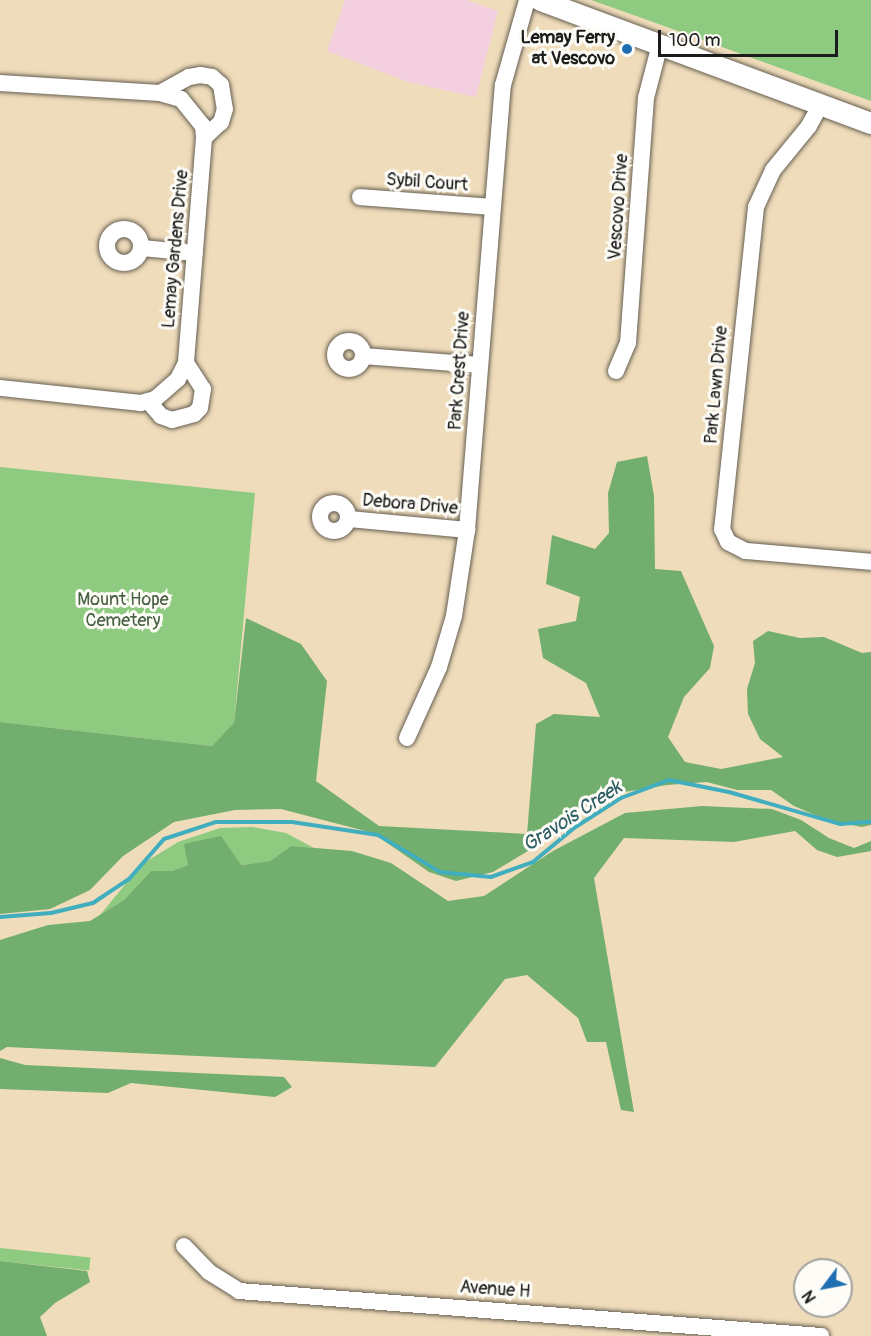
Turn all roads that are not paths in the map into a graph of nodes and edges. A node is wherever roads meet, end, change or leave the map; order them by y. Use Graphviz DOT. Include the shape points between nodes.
graph roads {
  1 [pos="527,0"];
  2 [pos="540,0"];
  3 [pos="660,44"];
  4 [pos="0,83"];
  5 [pos="160,93"];
  6 [pos="821,104"];
  7 [pos="871,123"];
  8 [pos="204,138"];
  9 [pos="360,197"];
  10 [pos="492,207"];
  11 [pos="142,248"];
  12 [pos="195,253"];
  13 [pos="363,356"];
  14 [pos="186,363"];
  15 [pos="480,365"];
  16 [pos="616,371"];
  17 [pos="0,388"];
  18 [pos="148,401"];
  19 [pos="349,519"];
  20 [pos="467,530"];
  21 [pos="871,562"];
  22 [pos="407,738"];
  23 [pos="183,1246"];
  24 [pos="821,1336"];
  1 -- 10 [label="street, Park Crest Drive" via="504,76"];
  2 -- 3 [label="main road"];
  3 -- 6 [label="main road"];
  3 -- 16 [label="street, Vescovo Drive" via="646,98 628,343"];
  4 -- 5 [label="street, Lemay Gardens Drive"];
  5 -- 8 [label="street, Lemay Gardens Drive" via="181,99 203,126"];
  5 -- 8 [label="street" via="200,75 212,77 221,85 225,110 220,122"];
  6 -- 7 [label="main road"];
  6 -- 21 [label="street, Park Lawn Drive" via="809,126 773,170 756,207 722,529 728,542 746,551"];
  8 -- 12 [label="street, Lemay Gardens Drive"];
  9 -- 10 [label="street, Sybil Court"];
  10 -- 15 [label="street, Park Crest Drive"];
  11 -- 12 [label="street"];
  12 -- 14 [label="street, Lemay Gardens Drive"];
  13 -- 15 [label="street"];
  14 -- 18 [label="street" via="178,379"];
  14 -- 18 [label="street" via="203,389 200,408 194,414 172,420 161,416"];
  15 -- 20 [label="street, Park Crest Drive"];
  17 -- 18 [label="street"];
  19 -- 20 [label="street, Debora Drive"];
  20 -- 22 [label="street, Park Crest Drive" via="454,616 439,667"];
  23 -- 24 [label="street, Avenue H" via="209,1272 239,1291"];
}
